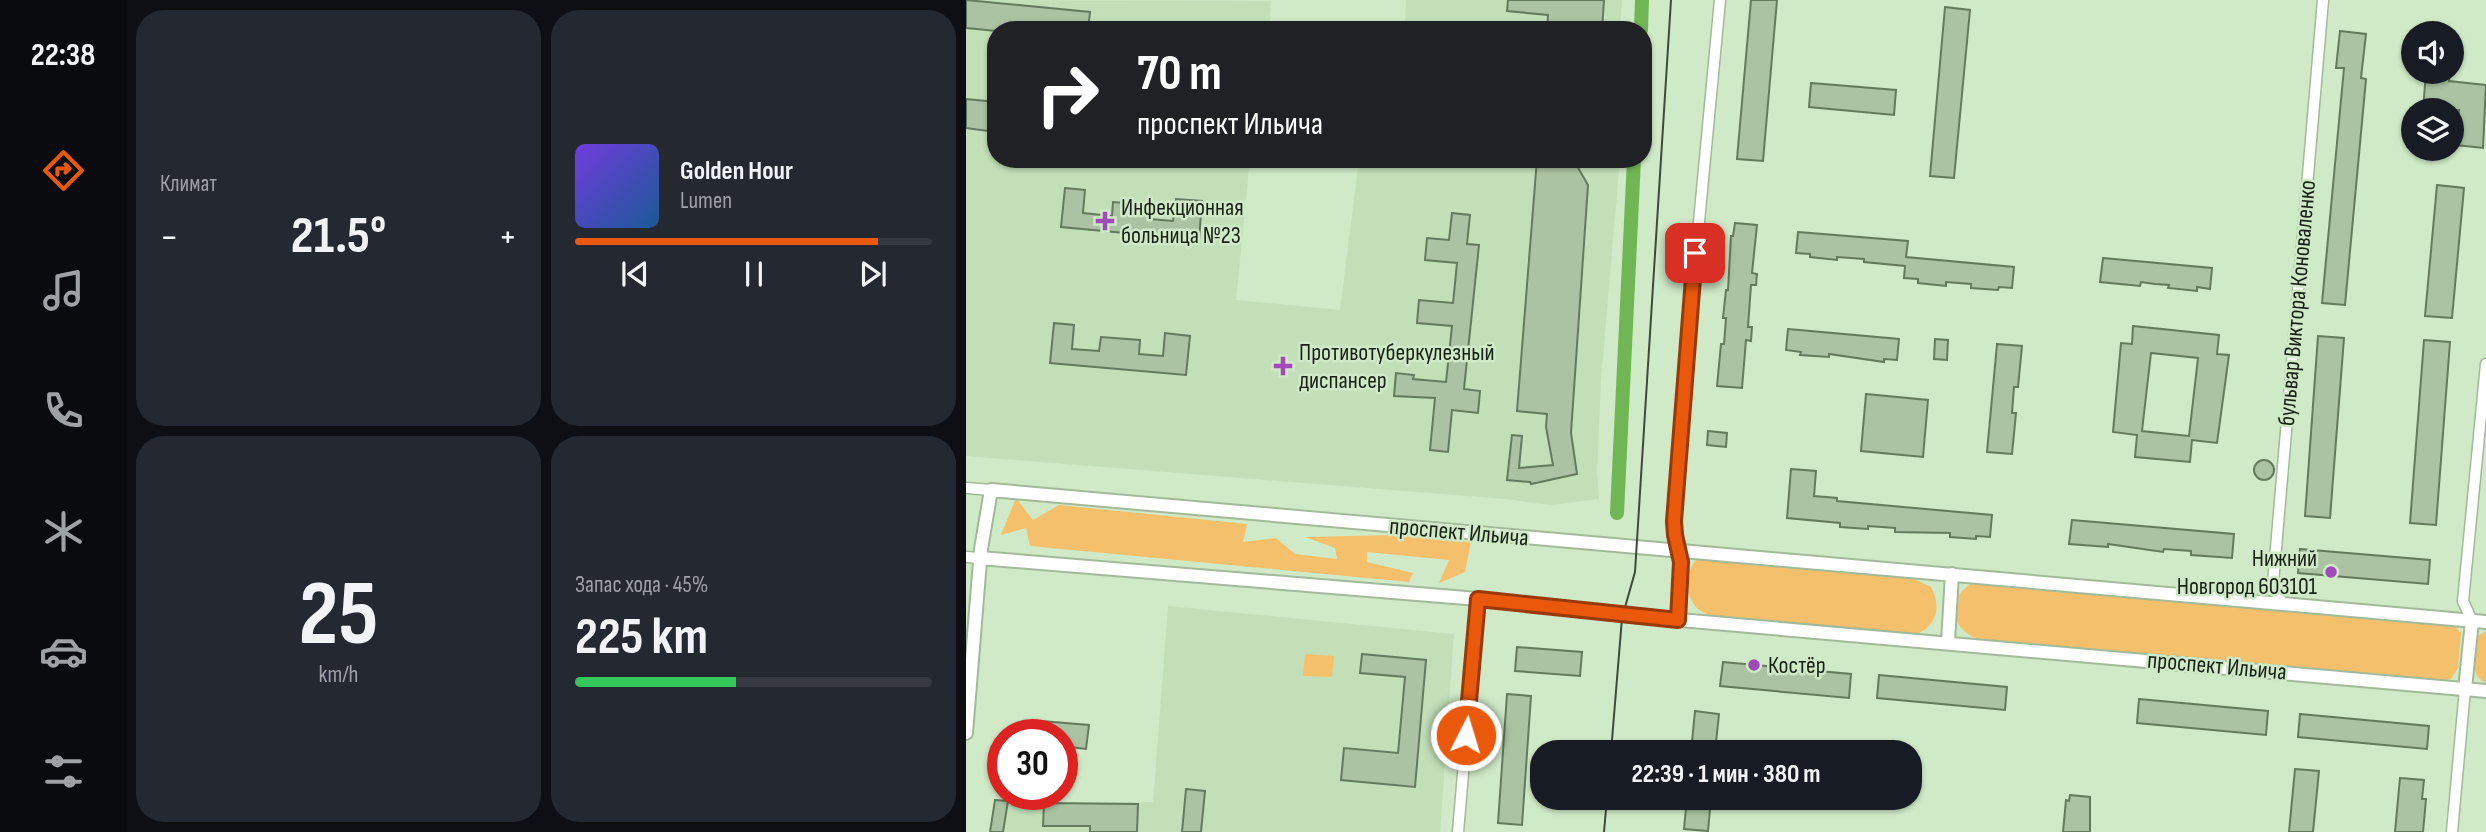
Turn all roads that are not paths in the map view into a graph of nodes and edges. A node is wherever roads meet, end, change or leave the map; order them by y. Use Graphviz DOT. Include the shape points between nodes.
graph roads {
  1 [pos="1720,0"];
  2 [pos="2323,0"];
  3 [pos="2486,364"];
  4 [pos="966,488"];
  5 [pos="991,490"];
  6 [pos="1677,550"];
  7 [pos="966,557"];
  8 [pos="980,558"];
  9 [pos="1952,574"];
  10 [pos="1478,599"];
  11 [pos="2282,604"];
  12 [pos="1678,620"];
  13 [pos="2472,621"];
  14 [pos="2486,622"];
  15 [pos="1948,642"];
  16 [pos="2466,689"];
  17 [pos="2486,691"];
  18 [pos="966,733"];
  19 [pos="1458,832"];
  20 [pos="2452,832"];
  1 -- 6 [label="street" via="1682,401 1674,521"];
  2 -- 11 [label="street, бульвар Виктора Коноваленко" via="2273,583"];
  3 -- 13 [label="street" via="2463,601"];
  4 -- 5 [label="street, проспект Ильича"];
  5 -- 6 [label="street, проспект Ильича"];
  5 -- 8 [label="street"];
  6 -- 9 [label="street, проспект Ильича"];
  6 -- 12 [label="street" via="1681,562"];
  7 -- 8 [label="street, проспект Ильича"];
  8 -- 10 [label="street, проспект Ильича"];
  8 -- 18 [label="street"];
  9 -- 11 [label="street, проспект Ильича"];
  9 -- 15 [label="street"];
  10 -- 12 [label="street, проспект Ильича"];
  10 -- 19 [label="street"];
  11 -- 13 [label="street, проспект Ильича"];
  12 -- 15 [label="street, проспект Ильича"];
  13 -- 14 [label="street, проспект Ильича"];
  13 -- 16 [label="street"];
  15 -- 16 [label="street, проспект Ильича"];
  16 -- 17 [label="street, проспект Ильича"];
  16 -- 20 [label="street"];
}
